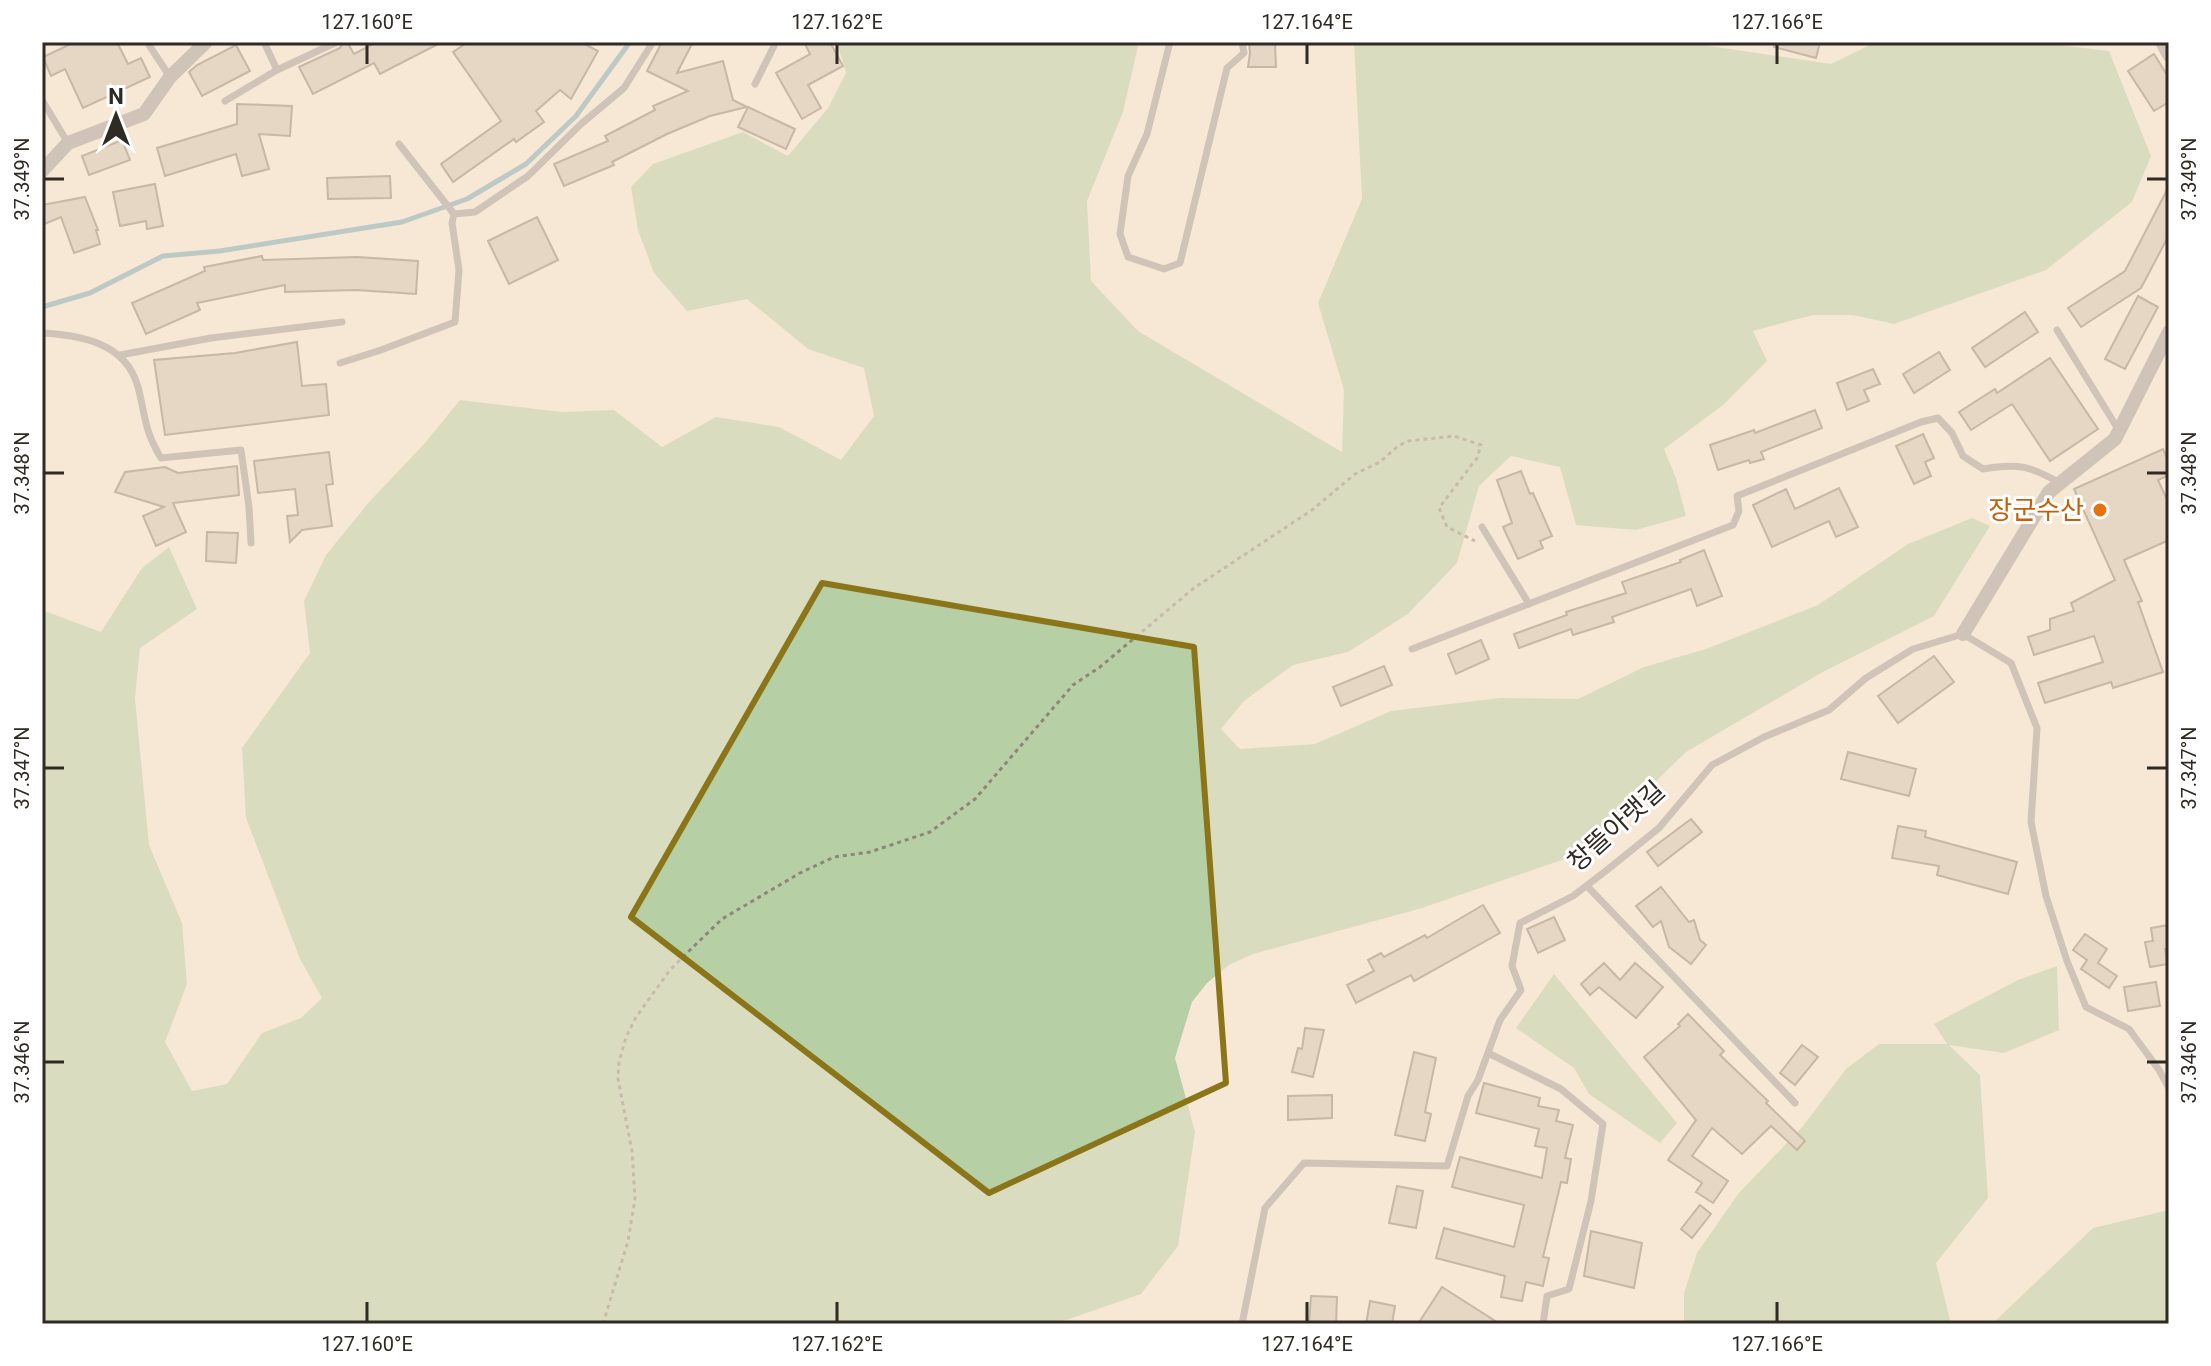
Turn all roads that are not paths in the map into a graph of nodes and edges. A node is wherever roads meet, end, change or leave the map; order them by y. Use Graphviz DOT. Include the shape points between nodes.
graph roads {
  1 [pos="147,42"];
  2 [pos="206,42"];
  3 [pos="264,42"];
  4 [pos="337,42"];
  5 [pos="653,42"];
  6 [pos="776,42"];
  7 [pos="1170,42"];
  8 [pos="1242,42"];
  9 [pos="2162,42"];
  10 [pos="2169,55"];
  11 [pos="277,70"];
  12 [pos="170,77"];
  13 [pos="755,84"];
  14 [pos="42,100"];
  15 [pos="225,101"];
  16 [pos="68,143"];
  17 [pos="399,144"];
  18 [pos="42,171"];
  19 [pos="454,214"];
  20 [pos="342,322"];
  21 [pos="2057,330"];
  22 [pos="2169,332"];
  23 [pos="42,333"];
  24 [pos="120,355"];
  25 [pos="340,363"];
  26 [pos="2119,431"];
  27 [pos="2060,483"];
  28 [pos="1482,527"];
  29 [pos="251,543"];
  30 [pos="1529,604"];
  31 [pos="1963,634"];
  32 [pos="1412,649"];
  33 [pos="1587,886"];
  34 [pos="1488,1053"];
  35 [pos="2169,1088"];
  36 [pos="1795,1103"];
  37 [pos="1242,1324"];
  38 [pos="1543,1324"];
  1 -- 12 [label="lane"];
  2 -- 12 [label="street"];
  3 -- 11 [label="lane"];
  4 -- 11 [label="lane"];
  5 -- 19 [label="lane" via="624,88 528,176 475,212"];
  6 -- 13 [label="lane"];
  7 -- 8 [label="lane" via="1147,134 1128,176 1120,234 1128,257 1164,269 1180,263 1227,68 1244,53"];
  9 -- 10 [label="street"];
  11 -- 15 [label="lane"];
  12 -- 16 [label="street" via="144,114"];
  14 -- 16 [label="lane"];
  16 -- 18 [label="street"];
  17 -- 19 [label="lane"];
  19 -- 25 [label="lane" via="459,270 455,322"];
  20 -- 24 [label="lane"];
  21 -- 26 [label="lane"];
  22 -- 26 [label="street"];
  23 -- 24 [label="lane" via="78,335"];
  24 -- 29 [label="lane" via="137,384 147,434 161,458 241,450"];
  26 -- 27 [label="street"];
  27 -- 30 [label="lane" via="2032,467 1983,469 1963,456 1938,418 1737,496 1739,511 1733,525"];
  27 -- 31 [label="street" via="2049,492"];
  28 -- 30 [label="lane"];
  30 -- 32 [label="lane"];
  31 -- 33 [label="lane, 창뜰아랫길" via="1913,649 1866,678 1829,710 1712,765 1659,828"];
  31 -- 35 [label="lane" via="2011,663 2037,728 2031,822 2046,896 2086,1007 2129,1029"];
  33 -- 34 [label="lane, 창뜰아랫길" via="1520,923 1512,966 1521,990 1500,1020"];
  33 -- 36 [label="lane"];
  34 -- 37 [label="lane, 창뜰아랫길" via="1468,1096 1447,1166 1304,1163 1265,1208"];
  34 -- 38 [label="lane" via="1561,1089 1603,1124 1569,1289 1547,1296"];
}
